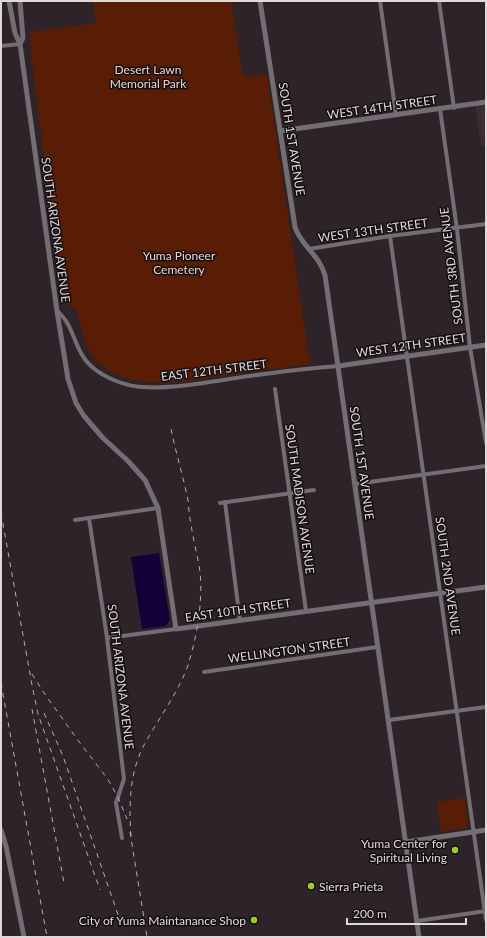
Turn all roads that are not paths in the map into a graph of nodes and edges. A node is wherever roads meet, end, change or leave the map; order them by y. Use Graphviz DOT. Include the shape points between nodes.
graph roads {
  1 [pos="9,1"];
  2 [pos="20,1"];
  3 [pos="260,1"];
  4 [pos="380,1"];
  5 [pos="439,1"];
  6 [pos="20,44"];
  7 [pos="1,46"];
  8 [pos="486,102"];
  9 [pos="454,108"];
  10 [pos="440,109"];
  11 [pos="396,116"];
  12 [pos="280,131"];
  13 [pos="486,224"];
  14 [pos="457,229"];
  15 [pos="390,236"];
  16 [pos="309,248"];
  17 [pos="57,311"];
  18 [pos="486,345"];
  19 [pos="470,347"];
  20 [pos="407,356"];
  21 [pos="338,366"];
  22 [pos="275,389"];
  23 [pos="486,443"];
  24 [pos="486,466"];
  25 [pos="424,474"];
  26 [pos="355,484"];
  27 [pos="314,490"];
  28 [pos="289,494"];
  29 [pos="158,508"];
  30 [pos="89,518"];
  31 [pos="75,520"];
  32 [pos="486,587"];
  33 [pos="441,593"];
  34 [pos="372,603"];
  35 [pos="306,611"];
  36 [pos="240,621"];
  37 [pos="176,629"];
  38 [pos="107,638"];
  39 [pos="378,647"];
  40 [pos="204,672"];
  41 [pos="486,707"];
  42 [pos="457,711"];
  43 [pos="389,720"];
  44 [pos="1,830"];
  45 [pos="486,830"];
  46 [pos="474,832"];
  47 [pos="122,838"];
  48 [pos="406,842"];
  49 [pos="485,911"];
  50 [pos="486,920"];
  51 [pos="417,921"];
  52 [pos="24,937"];
  53 [pos="419,937"];
  1 -- 6 [label="street, SOUTH ARIZONA AVENUE" via="15,33"];
  2 -- 6 [label="street, SOUTH ARIZONA AVENUE" via="23,38"];
  3 -- 12 [label="street, SOUTH 1ST AVENUE"];
  4 -- 11 [label="street"];
  5 -- 9 [label="street"];
  6 -- 7 [label="street"];
  6 -- 17 [label="street, SOUTH ARIZONA AVENUE"];
  8 -- 9 [label="street, WEST 14TH STREET"];
  9 -- 10 [label="street, WEST 14TH STREET"];
  10 -- 11 [label="street, WEST 14TH STREET"];
  10 -- 14 [label="street, SOUTH 3RD AVENUE"];
  11 -- 12 [label="street, WEST 14TH STREET"];
  12 -- 16 [label="street, SOUTH 1ST AVENUE" via="295,227 301,240"];
  13 -- 14 [label="street, WEST 13TH STREET"];
  14 -- 15 [label="street, WEST 13TH STREET"];
  14 -- 19 [label="street, SOUTH 3RD AVENUE"];
  15 -- 16 [label="street, WEST 13TH STREET"];
  15 -- 20 [label="street, SOUTH 2ND AVENUE"];
  16 -- 21 [label="street, SOUTH 1ST AVENUE" via="319,260 325,275"];
  17 -- 21 [label="street, EAST 12TH STREET" via="65,319 78,349 92,366 120,382 141,387 190,386"];
  17 -- 29 [label="street, SOUTH ARIZONA AVENUE" via="68,378 76,403 103,438 145,480"];
  18 -- 19 [label="street, WEST 12TH STREET"];
  19 -- 20 [label="street, WEST 12TH STREET"];
  19 -- 23 [label="street, SOUTH 3RD AVENUE"];
  20 -- 21 [label="street, WEST 12TH STREET"];
  20 -- 25 [label="street, SOUTH 2ND AVENUE"];
  21 -- 26 [label="street, SOUTH 1ST AVENUE"];
  22 -- 28 [label="street, SOUTH MADISON AVENUE"];
  24 -- 25 [label="street"];
  25 -- 26 [label="street"];
  25 -- 33 [label="street, SOUTH 2ND AVENUE"];
  26 -- 34 [label="street, SOUTH 1ST AVENUE"];
  27 -- 28 [label="street"];
  28 -- 35 [label="street, SOUTH MADISON AVENUE"];
  28 -- 36 [label="street" via="223,503"];
  29 -- 30 [label="street"];
  29 -- 37 [label="street, SOUTH ARIZONA AVENUE"];
  30 -- 31 [label="street"];
  30 -- 38 [label="street, SOUTH ARIZONA AVENUE"];
  32 -- 33 [label="street, EAST 10TH STREET"];
  33 -- 34 [label="street, EAST 10TH STREET"];
  33 -- 42 [label="street, SOUTH 2ND AVENUE"];
  34 -- 35 [label="street, EAST 10TH STREET"];
  34 -- 39 [label="street, SOUTH 1ST AVENUE"];
  35 -- 36 [label="street, EAST 10TH STREET"];
  36 -- 37 [label="street, EAST 10TH STREET"];
  37 -- 38 [label="street, EAST 10TH STREET"];
  38 -- 47 [label="street, SOUTH ARIZONA AVENUE" via="124,778 116,803"];
  39 -- 40 [label="street, WELLINGTON STREET"];
  39 -- 43 [label="street, SOUTH 1ST AVENUE"];
  41 -- 42 [label="street"];
  42 -- 43 [label="street"];
  42 -- 46 [label="street, SOUTH 2ND AVENUE"];
  43 -- 48 [label="street, SOUTH 1ST AVENUE"];
  44 -- 52 [label="street"];
  45 -- 46 [label="street"];
  46 -- 48 [label="street"];
  46 -- 49 [label="street, SOUTH 2ND AVENUE"];
  48 -- 51 [label="street, SOUTH 1ST AVENUE"];
  49 -- 50 [label="street, SOUTH 2ND AVENUE"];
  49 -- 51 [label="street"];
  51 -- 53 [label="street, SOUTH 1ST AVENUE"];
}
